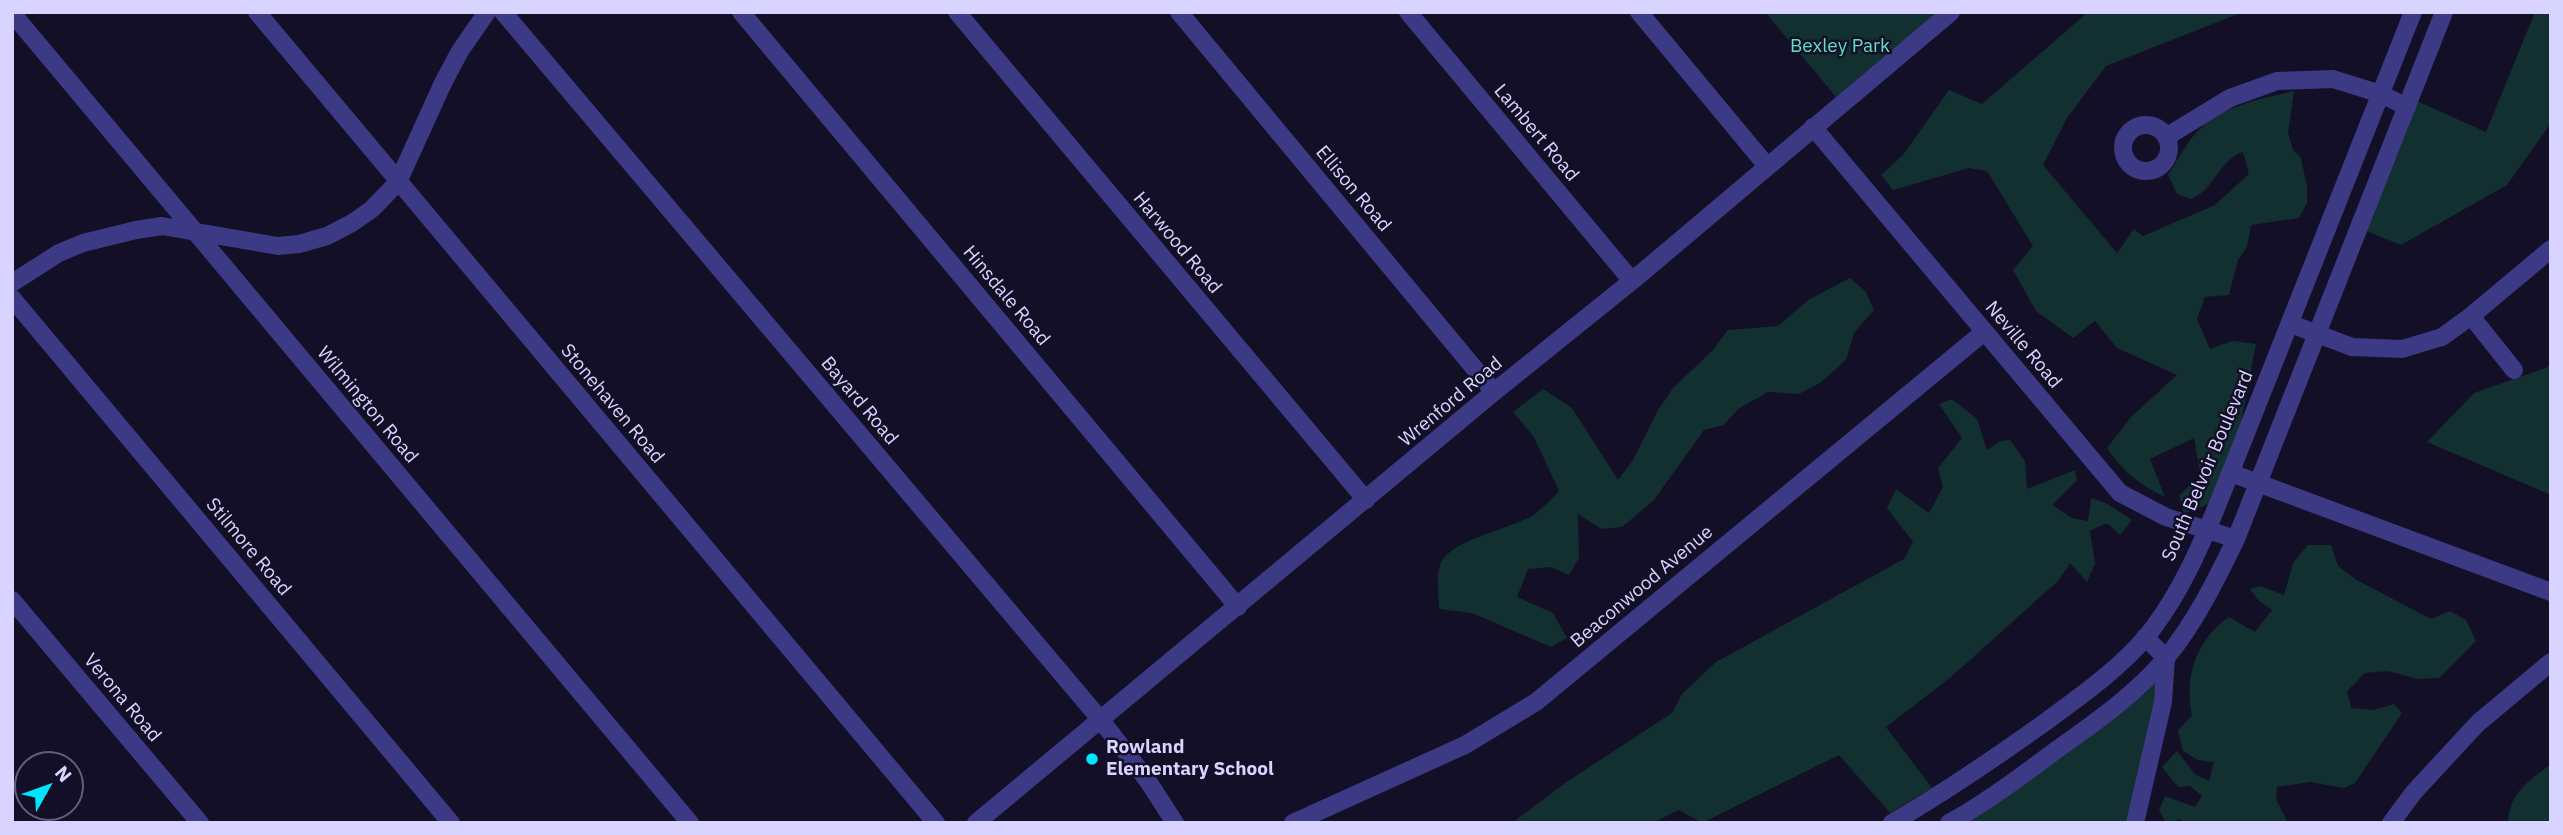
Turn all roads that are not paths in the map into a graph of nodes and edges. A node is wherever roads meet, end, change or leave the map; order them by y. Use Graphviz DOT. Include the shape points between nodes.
graph roads {
  1 [pos="257,12"];
  2 [pos="487,12"];
  3 [pos="502,12"];
  4 [pos="741,12"];
  5 [pos="957,12"];
  6 [pos="1179,12"];
  7 [pos="1408,12"];
  8 [pos="1639,12"];
  9 [pos="1951,12"];
  10 [pos="2413,12"];
  11 [pos="2444,12"];
  12 [pos="12,13"];
  13 [pos="2381,94"];
  14 [pos="2407,107"];
  15 [pos="1813,127"];
  16 [pos="2166,137"];
  17 [pos="1767,166"];
  18 [pos="398,182"];
  19 [pos="193,230"];
  20 [pos="2551,249"];
  21 [pos="1632,281"];
  22 [pos="12,283"];
  23 [pos="12,298"];
  24 [pos="2471,316"];
  25 [pos="2291,324"];
  26 [pos="1984,332"];
  27 [pos="2318,335"];
  28 [pos="2514,370"];
  29 [pos="1494,392"];
  30 [pos="2231,473"];
  31 [pos="2258,483"];
  32 [pos="1366,500"];
  33 [pos="2206,530"];
  34 [pos="2236,539"];
  35 [pos="2551,592"];
  36 [pos="12,600"];
  37 [pos="1238,607"];
  38 [pos="2146,637"];
  39 [pos="2166,658"];
  40 [pos="2551,663"];
  41 [pos="1100,719"];
  42 [pos="200,823"];
  43 [pos="451,823"];
  44 [pos="690,823"];
  45 [pos="936,823"];
  46 [pos="976,823"];
  47 [pos="1175,823"];
  48 [pos="1293,823"];
  49 [pos="1892,823"];
  50 [pos="1950,823"];
  51 [pos="2136,823"];
  52 [pos="2391,823"];
  1 -- 18 [label="street, Stonehaven Road"];
  2 -- 18 [label="street" via="443,83"];
  3 -- 41 [label="street, Bayard Road"];
  4 -- 37 [label="street, Hinsdale Road"];
  5 -- 32 [label="street, Harwood Road"];
  6 -- 29 [label="street, Ellison Road"];
  7 -- 21 [label="street, Lambert Road"];
  8 -- 17 [label="street"];
  9 -- 15 [label="street, Wrenford Road"];
  10 -- 13 [label="street, South Belvoir Boulevard"];
  11 -- 14 [label="street"];
  12 -- 19 [label="street, Wilmington Road"];
  13 -- 14 [label="street"];
  13 -- 16 [label="street" via="2333,79 2277,81 2230,98"];
  13 -- 25 [label="street, South Belvoir Boulevard"];
  14 -- 27 [label="street"];
  15 -- 17 [label="street, Wrenford Road"];
  15 -- 26 [label="street, Neville Road"];
  17 -- 21 [label="street, Wrenford Road"];
  18 -- 19 [label="street" via="352,223 299,244 278,246"];
  18 -- 45 [label="street, Stonehaven Road"];
  19 -- 22 [label="street" via="162,226 93,240 59,253"];
  19 -- 44 [label="street, Wilmington Road"];
  20 -- 24 [label="street"];
  21 -- 29 [label="street, Wrenford Road"];
  23 -- 43 [label="street, Stilmore Road"];
  24 -- 27 [label="street" via="2442,337 2402,349 2351,347"];
  24 -- 28 [label="street"];
  25 -- 27 [label="street"];
  25 -- 30 [label="street, South Belvoir Boulevard"];
  26 -- 33 [label="street, Neville Road" via="2120,493 2166,517"];
  26 -- 48 [label="street, Beaconwood Avenue" via="1536,702 1465,745"];
  27 -- 31 [label="street"];
  29 -- 32 [label="street, Wrenford Road"];
  30 -- 31 [label="street"];
  30 -- 33 [label="street, South Belvoir Boulevard"];
  31 -- 34 [label="street"];
  31 -- 35 [label="street"];
  32 -- 37 [label="street, Wrenford Road"];
  33 -- 34 [label="street, Neville Road"];
  33 -- 38 [label="street, South Belvoir Boulevard" via="2174,595"];
  34 -- 39 [label="street" via="2211,591"];
  36 -- 42 [label="street, Verona Road"];
  37 -- 41 [label="street, Wrenford Road"];
  38 -- 39 [label="street"];
  38 -- 49 [label="street, South Belvoir Boulevard" via="2076,700"];
  39 -- 50 [label="street" via="2091,725"];
  39 -- 51 [label="street" via="2162,702"];
  40 -- 52 [label="street" via="2478,723"];
  41 -- 46 [label="street, Wrenford Road"];
  41 -- 47 [label="street, Bayard Road"];
}
